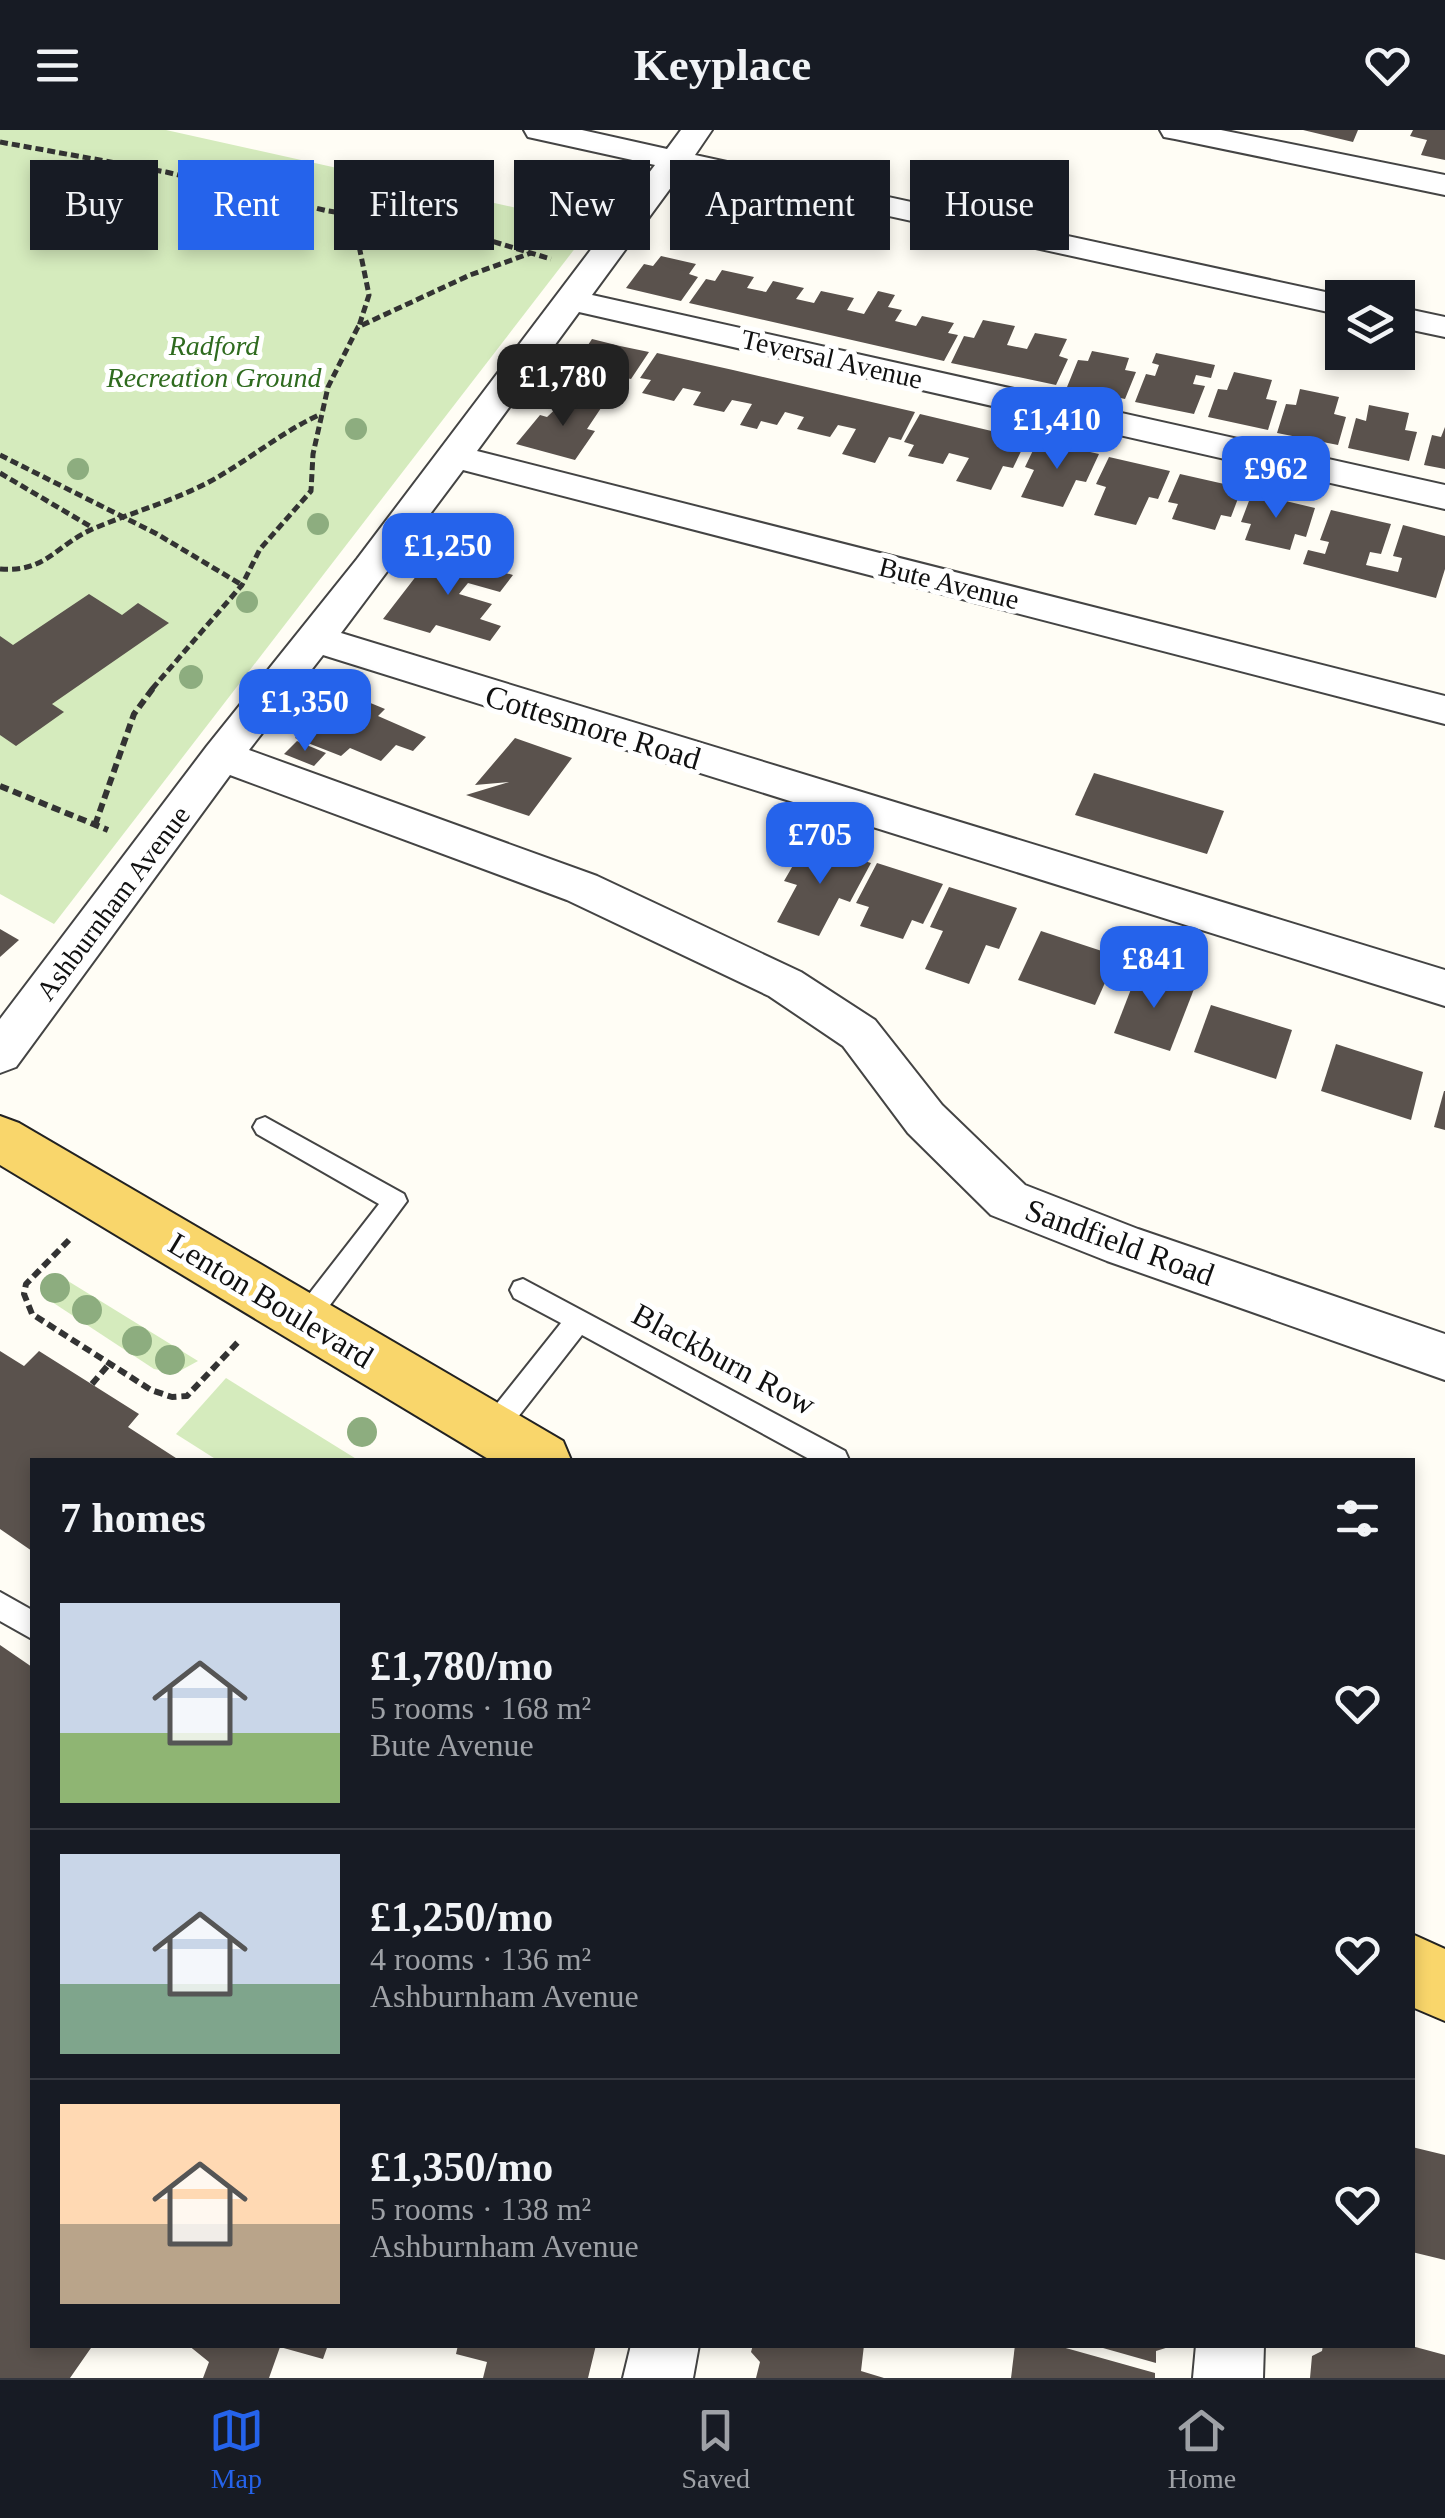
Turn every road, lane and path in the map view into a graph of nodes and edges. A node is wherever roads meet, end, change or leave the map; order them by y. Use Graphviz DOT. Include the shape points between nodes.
graph roads {
  1 [pos="538,130"];
  2 [pos="697,130"];
  3 [pos="1174,130"];
  4 [pos="0,146"];
  5 [pos="676,158"];
  6 [pos="1445,184"];
  7 [pos="334,211"];
  8 [pos="494,242"];
  9 [pos="360,250"];
  10 [pos="532,254"];
  11 [pos="580,285"];
  12 [pos="1325,300"];
  13 [pos="1415,321"];
  14 [pos="358,327"];
  15 [pos="1445,327"];
  16 [pos="322,414"];
  17 [pos="0,455"];
  18 [pos="452,456"];
  19 [pos="0,473"];
  20 [pos="1445,497"];
  21 [pos="126,520"];
  22 [pos="94,528"];
  23 [pos="0,569"];
  24 [pos="242,585"];
  25 [pos="316,640"];
  26 [pos="1445,710"];
  27 [pos="222,756"];
  28 [pos="0,786"];
  29 [pos="95,825"];
  30 [pos="158,843"];
  31 [pos="1445,988"];
  32 [pos="0,1054"];
  33 [pos="264,1127"];
  34 [pos="0,1138"];
  35 [pos="108,1200"];
  36 [pos="523,1290"];
  37 [pos="289,1312"];
  38 [pos="579,1320"];
  39 [pos="1445,1357"];
  40 [pos="110,1364"];
  41 [pos="92,1384"];
  42 [pos="491,1431"];
  43 [pos="538,1458"];
  44 [pos="832,1458"];
  45 [pos="0,1604"];
  46 [pos="30,1625"];
  47 [pos="1415,1970"];
  48 [pos="1445,1988"];
  49 [pos="664,2348"];
  50 [pos="1230,2348"];
  51 [pos="658,2378"];
  52 [pos="1228,2378"];
  1 -- 5 [label="street"];
  2 -- 5 [label="street, Ashburnham Avenue"];
  3 -- 6 [label="street"];
  4 -- 7 [label="path" via="166,172"];
  5 -- 11 [label="street, Ashburnham Avenue"];
  5 -- 12 [label="street"];
  8 -- 10 [label="path"];
  9 -- 14 [label="path" via="369,295"];
  10 -- 11 [label="path"];
  10 -- 14 [label="path"];
  11 -- 18 [label="street, Ashburnham Avenue"];
  11 -- 20 [label="street, Teversal Avenue"];
  13 -- 15 [label="street"];
  14 -- 16 [label="path"];
  16 -- 21 [label="path" via="286,430 212,481"];
  16 -- 24 [label="path" via="311,490 260,549"];
  17 -- 21 [label="path"];
  18 -- 25 [label="street, Ashburnham Avenue"];
  18 -- 26 [label="street, Bute Avenue"];
  19 -- 22 [label="path"];
  21 -- 22 [label="path"];
  21 -- 24 [label="path"];
  22 -- 23 [label="path" via="26,571"];
  24 -- 29 [label="path" via="134,714"];
  25 -- 27 [label="street, Ashburnham Avenue"];
  25 -- 31 [label="street, Cottesmore Road"];
  27 -- 30 [label="street, Ashburnham Avenue"];
  27 -- 39 [label="street, Sandfield Road" via="582,888 785,984 859,1033 925,1119 1008,1200"];
  28 -- 29 [label="path"];
  29 -- 30 [label="path"];
  30 -- 32 [label="street, Ashburnham Avenue"];
  33 -- 37 [label="lane" via="395,1201"];
  34 -- 35 [label="main road, Lenton Boulevard"];
  35 -- 37 [label="main road, Lenton Boulevard"];
  35 -- 40 [label="path" via="26,1284 24,1294 32,1314"];
  36 -- 38 [label="lane, Blackburn Row"];
  37 -- 40 [label="path" via="187,1396 152,1390"];
  37 -- 42 [label="main road, Lenton Boulevard"];
  38 -- 42 [label="lane, Blackburn Row"];
  38 -- 44 [label="lane, Blackburn Row"];
  40 -- 41 [label="path"];
  42 -- 43 [label="main road, Lenton Boulevard"];
  45 -- 46 [label="lane"];
  47 -- 48 [label="main road"];
  49 -- 51 [label="street"];
  50 -- 52 [label="street"];
}
